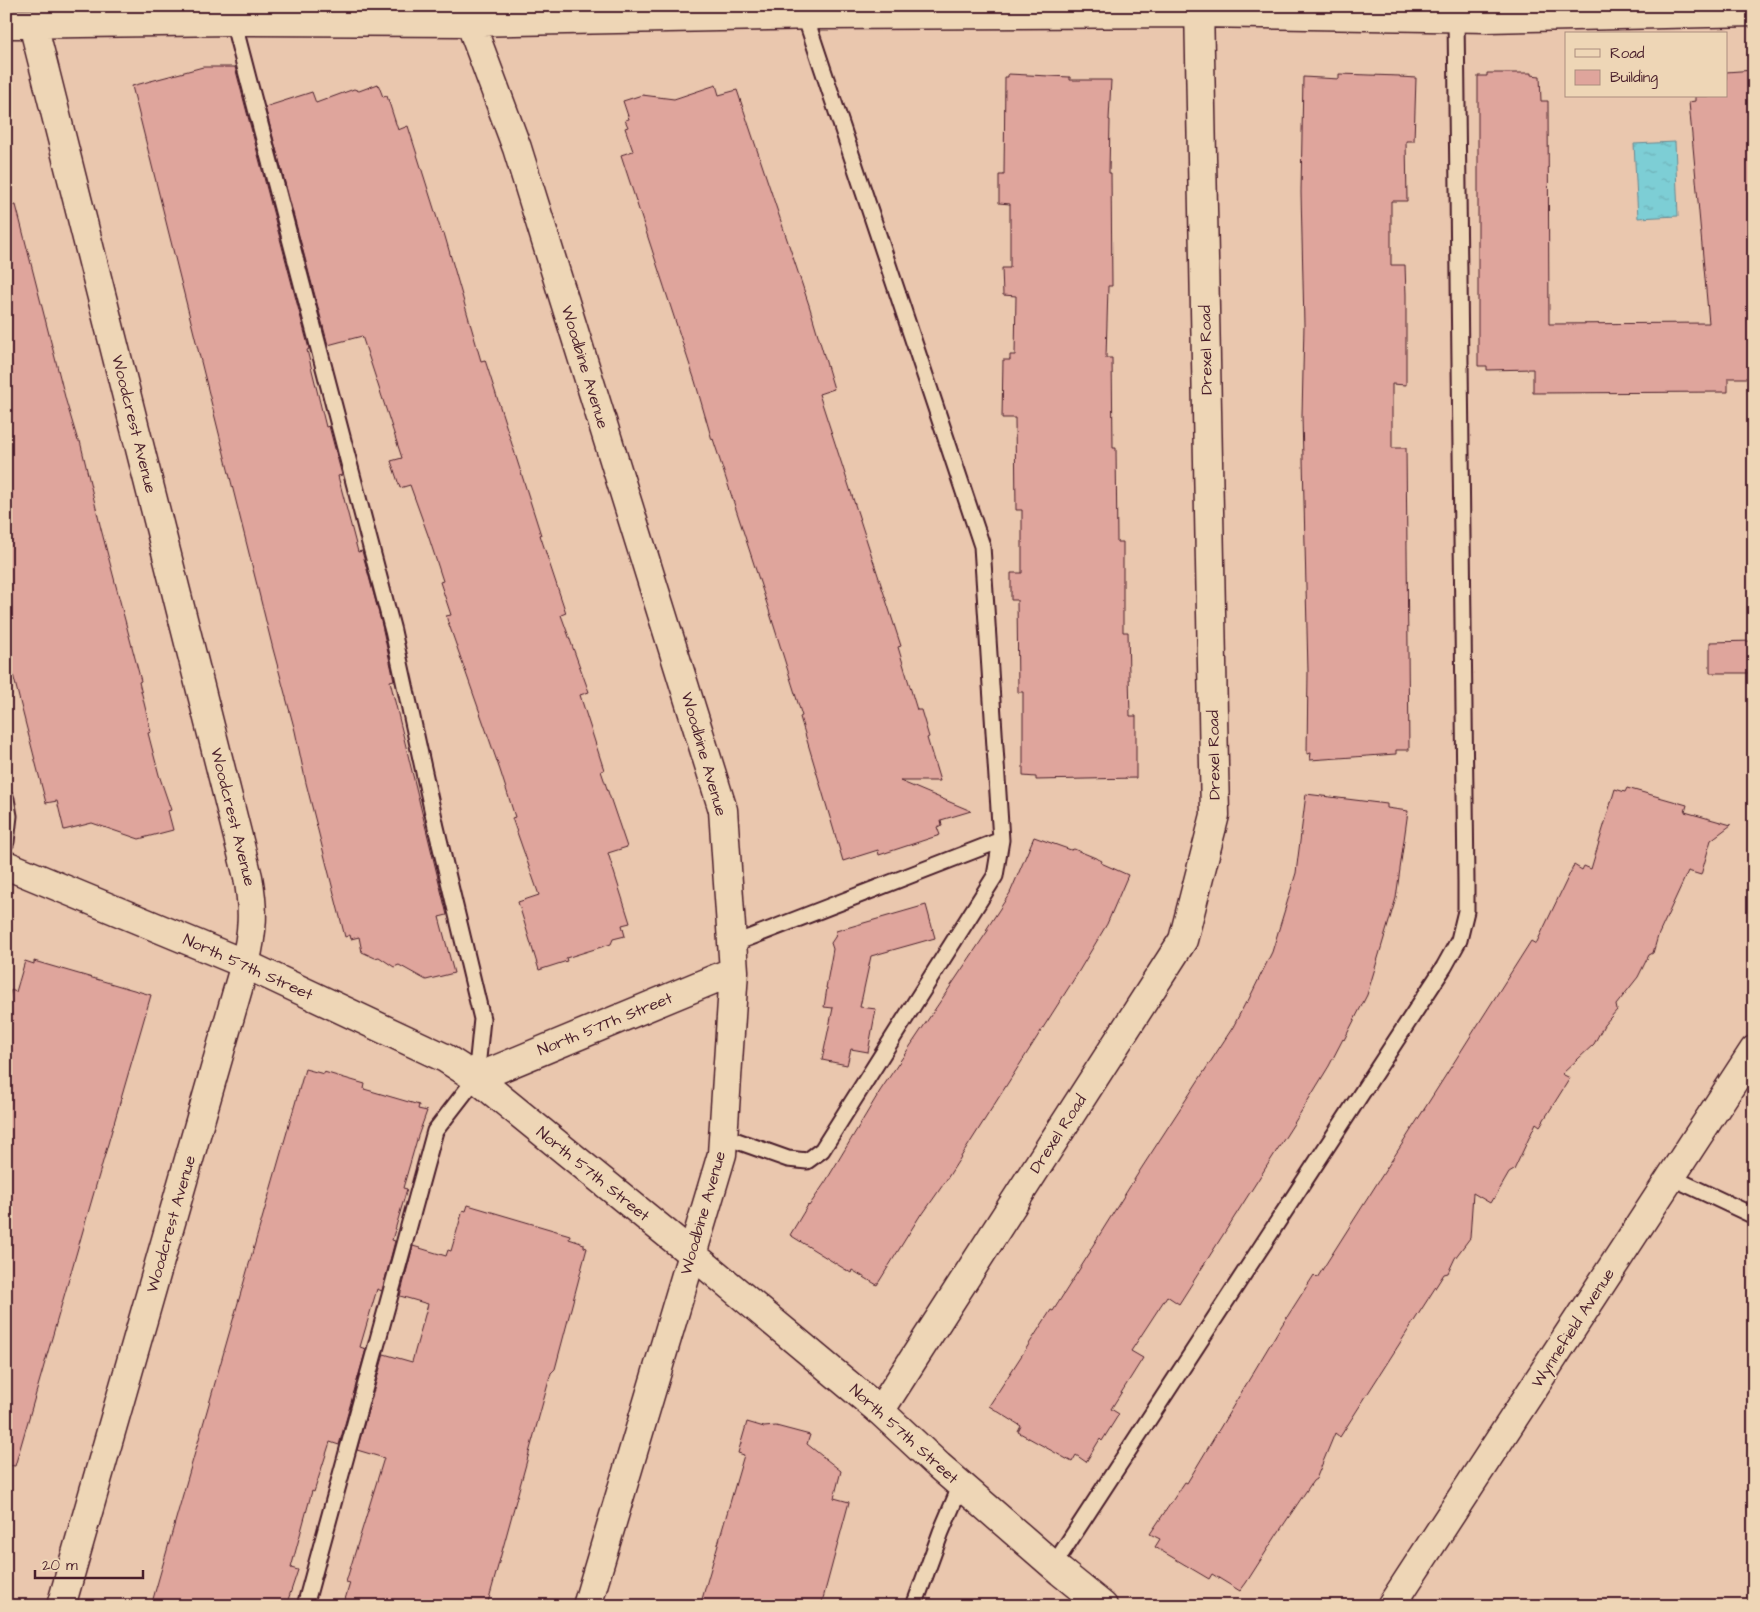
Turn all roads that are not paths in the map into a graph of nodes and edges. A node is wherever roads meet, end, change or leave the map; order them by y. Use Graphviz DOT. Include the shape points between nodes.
graph roads {
  1 [pos="1199,10"];
  2 [pos="1754,12"];
  3 [pos="470,14"];
  4 [pos="81,15"];
  5 [pos="804,16"];
  6 [pos="1456,18"];
  7 [pos="233,21"];
  8 [pos="6,24"];
  9 [pos="33,24"];
  10 [pos="6,800"];
  11 [pos="1001,840"];
  12 [pos="6,842"];
  13 [pos="6,865"];
  14 [pos="732,944"];
  15 [pos="245,964"];
  16 [pos="734,971"];
  17 [pos="1754,1050"];
  18 [pos="476,1078"];
  19 [pos="723,1136"];
  20 [pos="1671,1178"];
  21 [pos="1754,1216"];
  22 [pos="692,1254"];
  23 [pos="880,1411"];
  24 [pos="961,1486"];
  25 [pos="1053,1566"];
  26 [pos="61,1606"];
  27 [pos="305,1606"];
  28 [pos="587,1606"];
  29 [pos="914,1606"];
  30 [pos="1102,1606"];
  31 [pos="1392,1606"];
  1 -- 5 [label="street"];
  1 -- 6 [label="street"];
  1 -- 23 [label="street, Drexel Road" via="1215,815 1182,940"];
  2 -- 6 [label="street"];
  3 -- 5 [label="street"];
  3 -- 7 [label="street"];
  3 -- 14 [label="street, Woodbine Avenue" via="518,148 723,810"];
  4 -- 7 [label="street"];
  4 -- 9 [label="street"];
  5 -- 11 [label="lane" via="982,546"];
  6 -- 25 [label="lane" via="1466,883 1466,912 1459,940"];
  7 -- 18 [label="lane" via="393,631 482,1019"];
  8 -- 9 [label="street"];
  9 -- 15 [label="street, Woodcrest Avenue" via="248,877 253,923"];
  10 -- 12 [label="lane" via="9,816"];
  11 -- 14 [label="lane"];
  11 -- 19 [label="lane" via="995,876 822,1150 806,1161 788,1159"];
  13 -- 15 [label="street, North 57th Street"];
  14 -- 16 [label="street, Woodbine Avenue"];
  15 -- 18 [label="street, North 57th Street" via="445,1058"];
  15 -- 26 [label="street, Woodcrest Avenue"];
  16 -- 18 [label="street, North 57Th Street"];
  16 -- 19 [label="street, Woodbine Avenue"];
  17 -- 20 [label="street, Wynnefield Avenue"];
  18 -- 22 [label="street, North 57th Street"];
  18 -- 27 [label="lane" via="435,1131"];
  19 -- 22 [label="street, Woodbine Avenue" via="722,1154"];
  20 -- 21 [label="lane"];
  20 -- 31 [label="street, Wynnefield Avenue"];
  22 -- 23 [label="street, North 57th Street"];
  22 -- 28 [label="street, Woodbine Avenue"];
  23 -- 24 [label="street, North 57th Street"];
  24 -- 25 [label="street, North 57th Street"];
  24 -- 29 [label="lane"];
  25 -- 30 [label="street, North 57th Street"];
}
